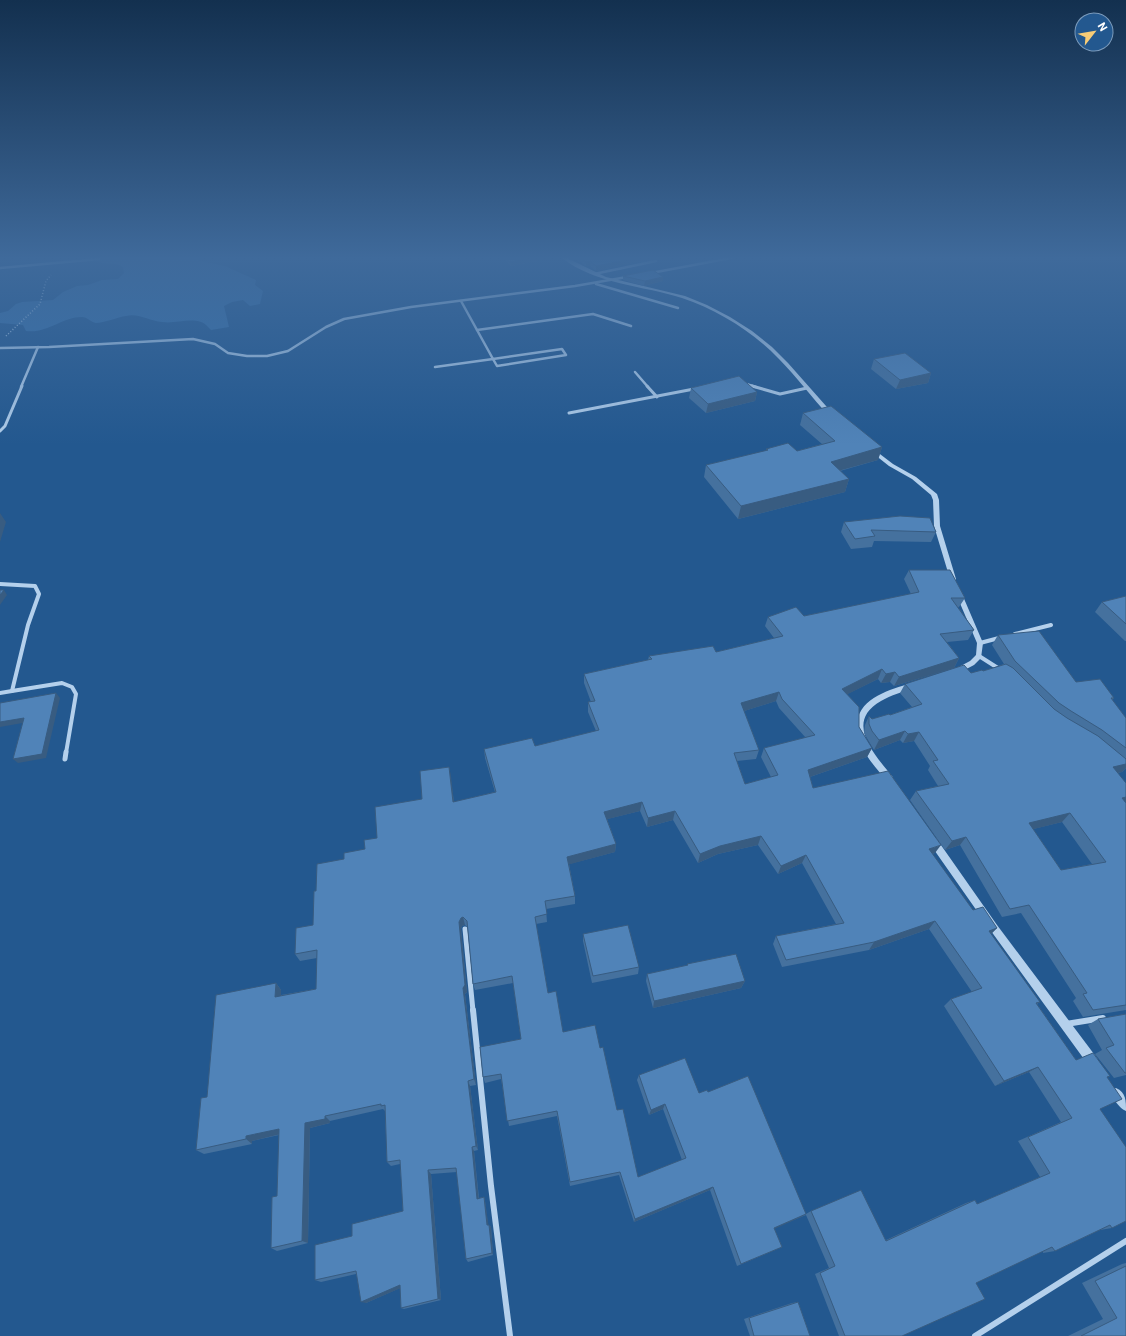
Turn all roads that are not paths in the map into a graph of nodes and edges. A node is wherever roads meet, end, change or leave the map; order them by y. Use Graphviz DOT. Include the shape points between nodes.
graph roads {
  1 [pos="341,320"];
  2 [pos="472,320"];
  3 [pos="547,320"];
  4 [pos="613,320"];
  5 [pos="734,320"];
  6 [pos="631,326"];
  7 [pos="477,330"];
  8 [pos="38,347"];
  9 [pos="0,348"];
  10 [pos="493,359"];
  11 [pos="435,367"];
  12 [pos="635,372"];
  13 [pos="738,382"];
  14 [pos="699,388"];
  15 [pos="806,388"];
  16 [pos="657,397"];
  17 [pos="569,413"];
  18 [pos="835,418"];
  19 [pos="0,431"];
  20 [pos="863,444"];
  21 [pos="930,525"];
  22 [pos="937,526"];
  23 [pos="0,584"];
  24 [pos="1051,625"];
  25 [pos="1008,636"];
  26 [pos="1001,638"];
  27 [pos="980,643"];
  28 [pos="979,656"];
  29 [pos="948,673"];
  30 [pos="1006,673"];
  31 [pos="921,682"];
  32 [pos="12,691"];
  33 [pos="0,693"];
  34 [pos="65,759"];
  35 [pos="893,784"];
  36 [pos="928,834"];
  37 [pos="464,929"];
  38 [pos="1111,1017"];
  39 [pos="1066,1025"];
  40 [pos="1098,1068"];
  41 [pos="1112,1087"];
  42 [pos="1126,1106"];
  43 [pos="1126,1241"];
  44 [pos="510,1336"];
  45 [pos="975,1336"];
  1 -- 8 [label="street" via="288,351 267,356 228,353 215,344 193,339"];
  2 -- 7 [label="street"];
  3 -- 7 [label="street"];
  4 -- 6 [label="street"];
  5 -- 15 [label="street" via="769,347"];
  7 -- 10 [label="street"];
  8 -- 9 [label="street"];
  8 -- 19 [label="street" via="5,426"];
  10 -- 10 [label="street" via="562,349 566,356 497,366"];
  10 -- 11 [label="street"];
  12 -- 16 [label="street"];
  13 -- 15 [label="street" via="780,394"];
  14 -- 16 [label="street"];
  15 -- 18 [label="street"];
  16 -- 17 [label="street"];
  20 -- 22 [label="street" via="934,494"];
  21 -- 22 [label="lane"];
  22 -- 27 [label="street" via="956,587"];
  23 -- 32 [label="street" via="36,586 39,594 28,625"];
  24 -- 25 [label="street"];
  26 -- 27 [label="street"];
  27 -- 28 [label="street"];
  28 -- 29 [label="street" via="972,664"];
  28 -- 30 [label="street"];
  31 -- 35 [label="street" via="887,694 867,706 860,718 859,733"];
  32 -- 33 [label="street"];
  32 -- 34 [label="street" via="62,683 72,687 76,694"];
  36 -- 39 [label="street"];
  37 -- 44 [label="street" via="491,1186"];
  38 -- 39 [label="street"];
  39 -- 40 [label="street"];
  41 -- 42 [label="street"];
  43 -- 45 [label="street"];
}
